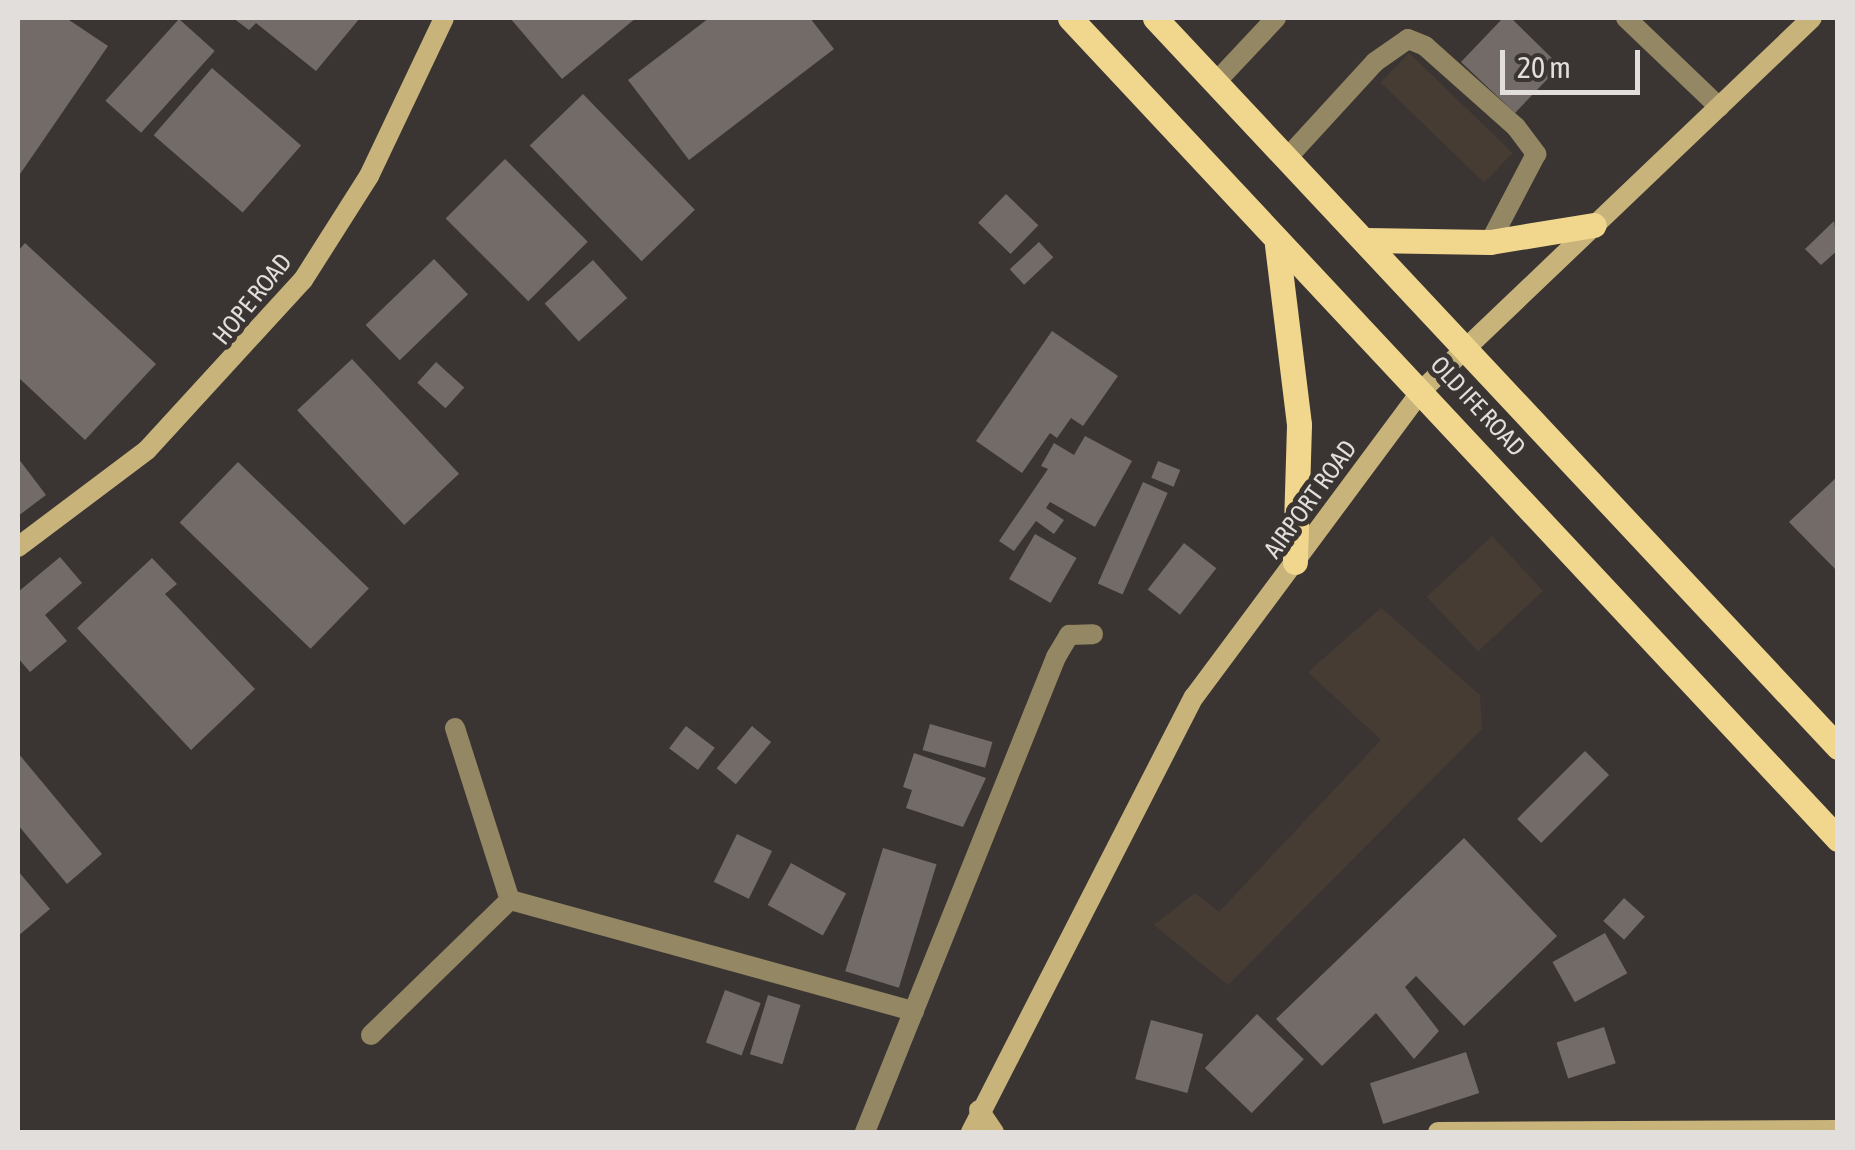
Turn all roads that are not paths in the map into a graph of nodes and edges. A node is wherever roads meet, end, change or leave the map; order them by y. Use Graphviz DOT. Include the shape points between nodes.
graph roads {
  1 [pos="444,18"];
  2 [pos="1070,18"];
  3 [pos="1155,18"];
  4 [pos="1276,18"];
  5 [pos="1626,18"];
  6 [pos="1812,18"];
  7 [pos="1649,26"];
  8 [pos="1215,84"];
  9 [pos="1719,106"];
  10 [pos="1287,158"];
  11 [pos="1594,226"];
  12 [pos="1366,240"];
  13 [pos="1490,242"];
  14 [pos="1277,245"];
  15 [pos="1464,349"];
  16 [pos="1421,391"];
  17 [pos="18,547"];
  18 [pos="1295,562"];
  19 [pos="1093,634"];
  20 [pos="455,728"];
  21 [pos="1838,746"];
  22 [pos="1838,839"];
  23 [pos="510,900"];
  24 [pos="914,1011"];
  25 [pos="371,1035"];
  26 [pos="978,1110"];
  27 [pos="1838,1130"];
  28 [pos="865,1132"];
  29 [pos="971,1132"];
  30 [pos="994,1132"];
  31 [pos="1438,1132"];
  1 -- 17 [label="main road, HOPE ROAD" via="368,176 302,280 147,450"];
  2 -- 14 [label="main road, OLD IFE ROAD"];
  3 -- 8 [label="main road, OLD IFE ROAD"];
  4 -- 8 [label="lane"];
  5 -- 7 [label="lane"];
  6 -- 9 [label="main road, AIRPORT ROAD"];
  7 -- 9 [label="lane"];
  8 -- 10 [label="main road, OLD IFE ROAD"];
  9 -- 11 [label="main road, AIRPORT ROAD"];
  10 -- 12 [label="main road, OLD IFE ROAD"];
  10 -- 13 [label="lane" via="1375,62 1408,39 1503,115 1536,154"];
  11 -- 13 [label="main road"];
  11 -- 15 [label="main road, AIRPORT ROAD"];
  12 -- 13 [label="main road"];
  12 -- 15 [label="main road, OLD IFE ROAD"];
  14 -- 16 [label="main road, OLD IFE ROAD"];
  14 -- 18 [label="main road" via="1299,426"];
  15 -- 16 [label="main road, AIRPORT ROAD"];
  15 -- 21 [label="main road, OLD IFE ROAD"];
  16 -- 18 [label="main road, AIRPORT ROAD"];
  16 -- 22 [label="main road, OLD IFE ROAD"];
  18 -- 26 [label="main road, AIRPORT ROAD" via="1194,698"];
  19 -- 24 [label="lane" via="1068,635 1056,657"];
  20 -- 23 [label="lane"];
  23 -- 24 [label="lane"];
  23 -- 25 [label="lane"];
  24 -- 28 [label="lane"];
  26 -- 29 [label="main road"];
  26 -- 30 [label="main road"];
  27 -- 31 [label="main road"];
}
